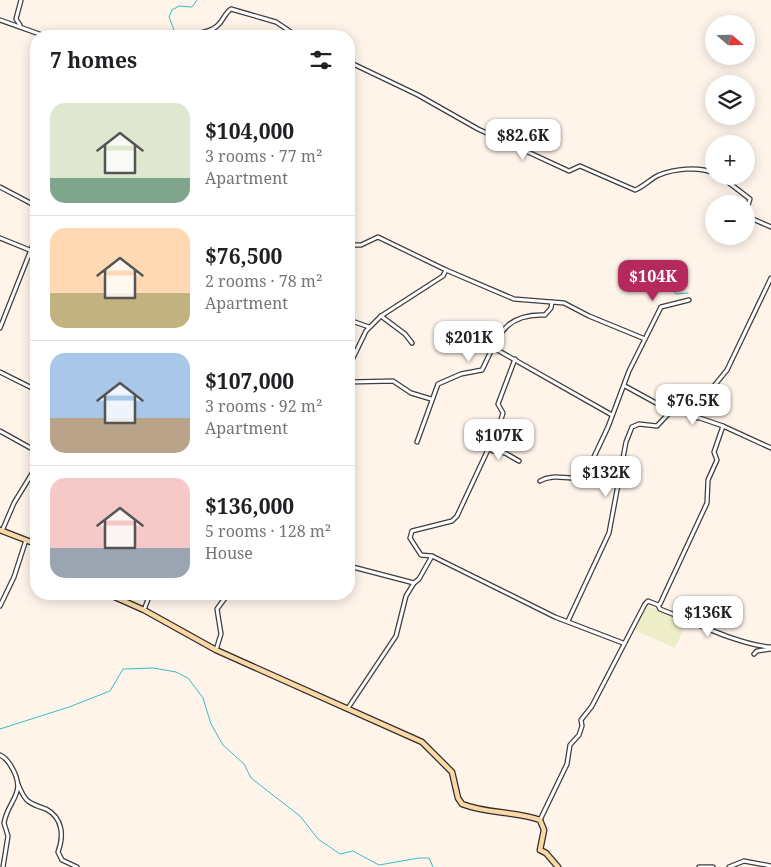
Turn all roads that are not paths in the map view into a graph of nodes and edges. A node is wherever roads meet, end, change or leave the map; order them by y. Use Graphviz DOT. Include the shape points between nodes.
graph roads {
  1 [pos="21,0"];
  2 [pos="0,20"];
  3 [pos="20,25"];
  4 [pos="31,30"];
  5 [pos="204,30"];
  6 [pos="287,30"];
  7 [pos="355,65"];
  8 [pos="705,172"];
  9 [pos="732,185"];
  10 [pos="0,187"];
  11 [pos="746,195"];
  12 [pos="30,203"];
  13 [pos="755,220"];
  14 [pos="771,227"];
  15 [pos="0,238"];
  16 [pos="355,245"];
  17 [pos="30,250"];
  18 [pos="30,256"];
  19 [pos="446,270"];
  20 [pos="771,278"];
  21 [pos="689,300"];
  22 [pos="552,302"];
  23 [pos="381,316"];
  24 [pos="355,322"];
  25 [pos="369,327"];
  26 [pos="0,328"];
  27 [pos="645,339"];
  28 [pos="412,343"];
  29 [pos="492,348"];
  30 [pos="355,354"];
  31 [pos="515,359"];
  32 [pos="0,372"];
  33 [pos="355,382"];
  34 [pos="625,386"];
  35 [pos="30,387"];
  36 [pos="431,399"];
  37 [pos="672,410"];
  38 [pos="612,414"];
  39 [pos="697,418"];
  40 [pos="724,426"];
  41 [pos="0,431"];
  42 [pos="416,442"];
  43 [pos="30,448"];
  44 [pos="488,448"];
  45 [pos="771,448"];
  46 [pos="519,460"];
  47 [pos="30,477"];
  48 [pos="540,481"];
  49 [pos="1,531"];
  50 [pos="26,539"];
  51 [pos="30,541"];
  52 [pos="432,556"];
  53 [pos="355,568"];
  54 [pos="414,583"];
  55 [pos="122,600"];
  56 [pos="148,600"];
  57 [pos="223,600"];
  58 [pos="658,605"];
  59 [pos="0,606"];
  60 [pos="144,610"];
  61 [pos="568,621"];
  62 [pos="623,643"];
  63 [pos="771,648"];
  64 [pos="216,650"];
  65 [pos="754,654"];
  66 [pos="348,708"];
  67 [pos="0,755"];
  68 [pos="18,784"];
  69 [pos="540,820"];
  70 [pos="771,866"];
  71 [pos="3,867"];
  72 [pos="77,867"];
  73 [pos="558,867"];
  74 [pos="699,867"];
  75 [pos="713,867"];
  76 [pos="729,867"];
  1 -- 3 [label="street" via="16,19"];
  2 -- 3 [label="street"];
  3 -- 4 [label="street"];
  5 -- 6 [label="street" via="219,24 231,8 276,22"];
  7 -- 8 [label="street" via="568,170 580,166 635,190 658,176 680,169"];
  9 -- 11 [label="street"];
  10 -- 12 [label="street"];
  13 -- 14 [label="street"];
  15 -- 17 [label="street"];
  16 -- 19 [label="street" via="378,237"];
  18 -- 26 [label="street"];
  19 -- 22 [label="street" via="514,299"];
  19 -- 23 [label="street" via="443,276"];
  20 -- 39 [label="street" via="727,370 705,397"];
  21 -- 27 [label="street" via="661,307"];
  22 -- 27 [label="street" via="564,303"];
  22 -- 29 [label="street" via="546,315 532,315 511,322"];
  23 -- 25 [label="street"];
  23 -- 28 [label="street"];
  24 -- 25 [label="street"];
  25 -- 30 [label="street"];
  27 -- 34 [label="street"];
  29 -- 31 [label="street"];
  29 -- 36 [label="street" via="482,370 461,374 438,384"];
  31 -- 38 [label="street"];
  31 -- 44 [label="street" via="498,404 503,413 501,420"];
  32 -- 35 [label="street"];
  33 -- 36 [label="street" via="393,381 411,393"];
  34 -- 37 [label="street"];
  34 -- 38 [label="street"];
  36 -- 42 [label="street"];
  37 -- 39 [label="street"];
  37 -- 61 [label="street" via="657,426 639,424 632,427 626,442 609,533"];
  38 -- 48 [label="street" via="585,476 556,475"];
  39 -- 40 [label="street"];
  40 -- 45 [label="street"];
  40 -- 58 [label="street" via="714,452 717,460 708,480 707,503"];
  41 -- 43 [label="street"];
  44 -- 46 [label="street"];
  44 -- 52 [label="street" via="452,521 412,531 410,538 421,555"];
  47 -- 49 [label="street"];
  49 -- 50 [label="street"];
  50 -- 51 [label="street"];
  50 -- 59 [label="street"];
  52 -- 54 [label="street"];
  52 -- 61 [label="street"];
  53 -- 54 [label="street"];
  54 -- 66 [label="street" via="406,596 396,636"];
  55 -- 60 [label="street"];
  56 -- 60 [label="street"];
  57 -- 64 [label="street" via="216,609 221,634"];
  58 -- 62 [label="street" via="648,601 645,604"];
  58 -- 63 [label="street" via="660,609 736,639"];
  60 -- 64 [label="street"];
  61 -- 62 [label="street"];
  62 -- 69 [label="street" via="592,706 581,720 582,726 570,745 567,764"];
  63 -- 65 [label="street"];
  64 -- 66 [label="street"];
  66 -- 69 [label="street" via="422,742 452,772 462,804 524,814"];
  67 -- 68 [label="street" via="12,769"];
  68 -- 71 [label="street" via="18,793 4,823 8,836"];
  68 -- 72 [label="street" via="30,803 48,811 60,822 64,835 58,852 62,860"];
  69 -- 73 [label="street" via="544,830 540,850"];
  70 -- 76 [label="street" via="744,861"];
  74 -- 75 [label="street"];
}
